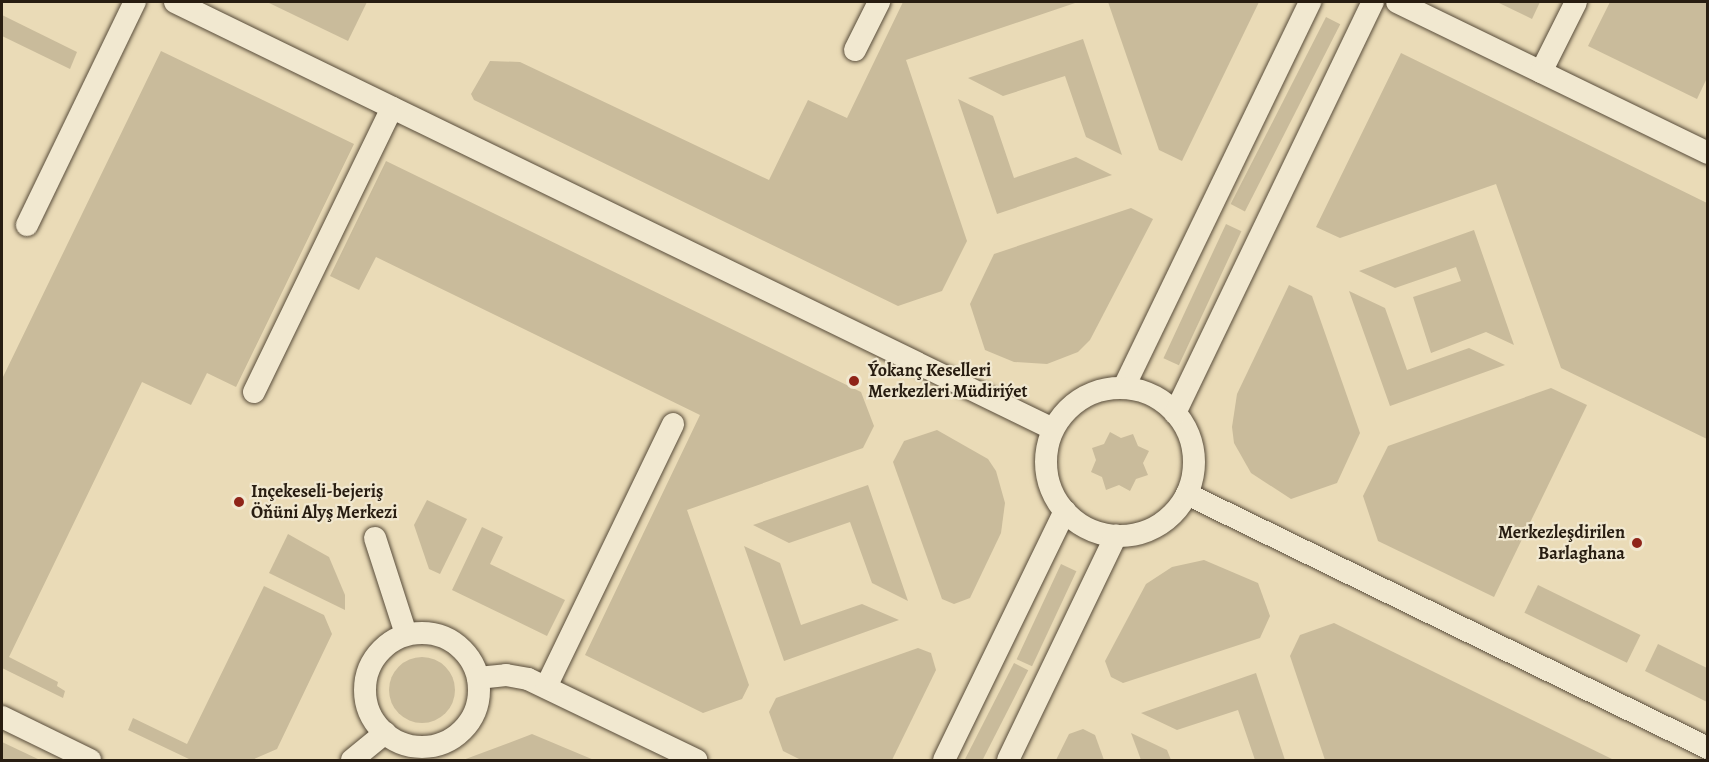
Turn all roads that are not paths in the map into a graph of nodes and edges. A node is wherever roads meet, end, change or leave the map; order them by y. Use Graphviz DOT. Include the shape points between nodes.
graph roads {
  1 [pos="135,2"];
  2 [pos="175,2"];
  3 [pos="879,2"];
  4 [pos="1310,2"];
  5 [pos="1373,2"];
  6 [pos="1397,2"];
  7 [pos="1575,2"];
  8 [pos="855,50"];
  9 [pos="1541,72"];
  10 [pos="392,108"];
  11 [pos="1704,144"];
  12 [pos="27,225"];
  13 [pos="1124,387"];
  14 [pos="254,392"];
  15 [pos="1175,413"];
  16 [pos="673,424"];
  17 [pos="1053,429"];
  18 [pos="1187,494"];
  19 [pos="1065,511"];
  20 [pos="1116,536"];
  21 [pos="375,538"];
  22 [pos="406,634"];
  23 [pos="478,678"];
  24 [pos="546,687"];
  25 [pos="2,717"];
  26 [pos="385,733"];
  27 [pos="1707,748"];
  28 [pos="90,760"];
  29 [pos="352,760"];
  30 [pos="696,760"];
  31 [pos="944,760"];
  32 [pos="1008,760"];
  1 -- 12 [label="lane"];
  2 -- 10 [label="lane"];
  3 -- 8 [label="lane"];
  4 -- 13 [label="lane"];
  5 -- 15 [label="lane"];
  6 -- 9 [label="lane"];
  7 -- 9 [label="lane"];
  9 -- 11 [label="lane"];
  10 -- 14 [label="lane"];
  10 -- 17 [label="lane"];
  13 -- 15 [label="lane" via="1160,399"];
  13 -- 17 [label="lane" via="1091,393 1075,402"];
  15 -- 18 [label="lane" via="1191,442 1194,459"];
  16 -- 24 [label="lane"];
  17 -- 19 [label="lane" via="1047,446 1048,482"];
  18 -- 20 [label="lane" via="1164,522 1148,530"];
  18 -- 27 [label="lane"];
  19 -- 20 [label="lane" via="1095,532"];
  19 -- 31 [label="lane"];
  20 -- 32 [label="lane"];
  21 -- 22 [label="lane"];
  22 -- 23 [label="lane" via="424,632 459,646 472,661"];
  22 -- 26 [label="lane" via="375,656 368,673 364,692 368,711"];
  23 -- 24 [label="lane" via="506,675"];
  23 -- 26 [label="lane" via="473,715 447,741 410,746"];
  24 -- 30 [label="lane"];
  25 -- 28 [label="lane"];
  26 -- 29 [label="lane"];
}
